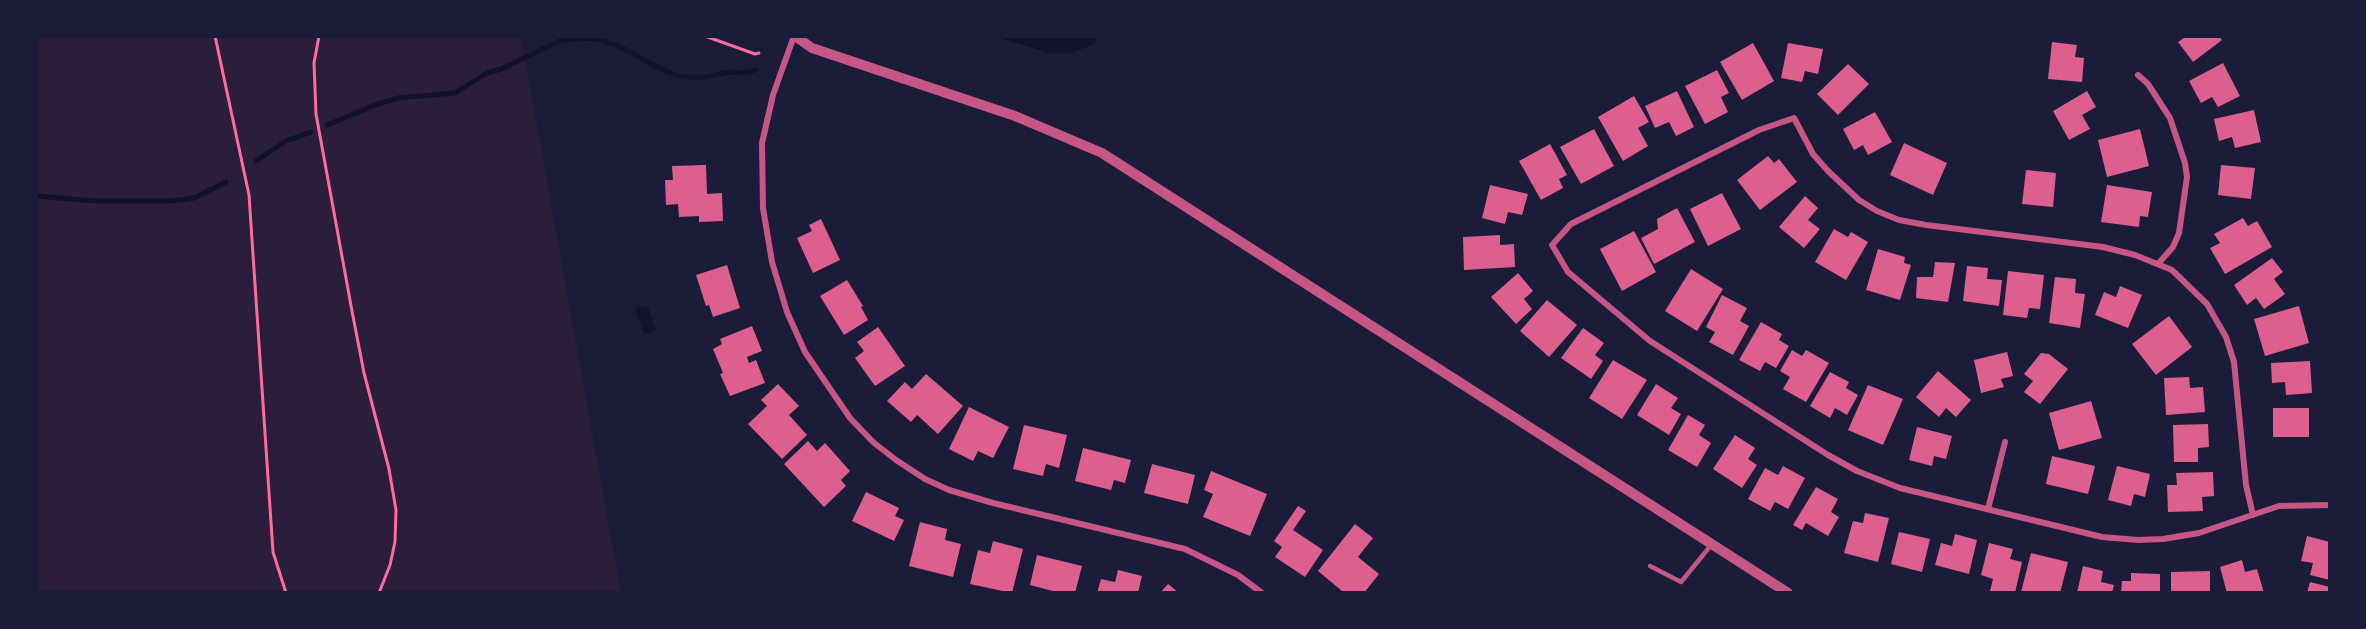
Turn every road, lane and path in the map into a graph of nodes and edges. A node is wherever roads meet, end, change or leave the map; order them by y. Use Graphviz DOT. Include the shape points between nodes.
graph roads {
  1 [pos="215,36"];
  2 [pos="319,36"];
  3 [pos="705,36"];
  4 [pos="794,36"];
  5 [pos="759,53"];
  6 [pos="2138,75"];
  7 [pos="2158,264"];
  8 [pos="2005,442"];
  9 [pos="2330,505"];
  10 [pos="1988,509"];
  11 [pos="2253,515"];
  12 [pos="1712,544"];
  13 [pos="1650,566"];
  14 [pos="286,593"];
  15 [pos="379,593"];
  16 [pos="1262,593"];
  17 [pos="1788,593"];
  1 -- 14 [label="path" via="249,195 273,552"];
  2 -- 15 [label="path" via="314,63 316,114 364,373 396,510 395,542"];
  3 -- 5 [label="path"];
  4 -- 12 [label="street" via="812,48 1016,116 1102,153"];
  4 -- 16 [label="street" via="773,95 762,143 763,208 772,262 787,312 805,352 850,418 896,460 949,490 1185,549 1238,575"];
  6 -- 7 [label="street" via="2170,118 2187,177 2179,233"];
  7 -- 10 [label="street" via="2103,248 1899,220 1859,200 1828,171 1813,154 1794,118 1759,130 1571,224 1552,245 1568,272 1650,341 1827,455 1900,488"];
  7 -- 11 [label="street" via="2172,270 2197,294 2226,337 2234,362 2246,485"];
  8 -- 10 [label="street"];
  9 -- 11 [label="street" via="2279,506"];
  10 -- 11 [label="street" via="2102,537 2138,540 2199,533"];
  12 -- 13 [label="lane" via="1681,582"];
  12 -- 17 [label="street"];
}
